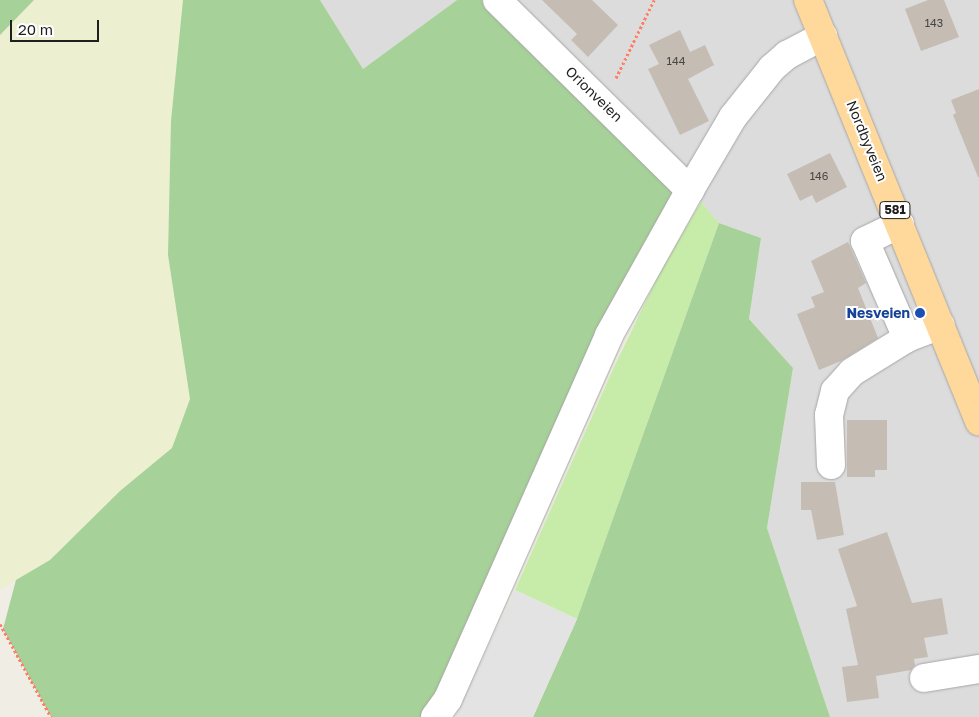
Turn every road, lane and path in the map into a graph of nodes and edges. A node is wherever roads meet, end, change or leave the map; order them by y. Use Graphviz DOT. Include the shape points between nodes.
graph roads {
  1 [pos="497,0"];
  2 [pos="654,0"];
  3 [pos="808,0"];
  4 [pos="823,36"];
  5 [pos="604,102"];
  6 [pos="690,190"];
  7 [pos="900,224"];
  8 [pos="941,325"];
  9 [pos="907,338"];
  10 [pos="979,422"];
  11 [pos="831,465"];
  12 [pos="0,624"];
  13 [pos="979,669"];
  14 [pos="924,678"];
  15 [pos="51,717"];
  16 [pos="435,717"];
  1 -- 5 [label="street, Orionveien"];
  2 -- 5 [label="path"];
  3 -- 4 [label="main road, Nordbyveien / 581"];
  4 -- 6 [label="street" via="787,55 772,68 732,117"];
  4 -- 7 [label="main road, Nordbyveien / 581"];
  5 -- 6 [label="street, Orionveien"];
  6 -- 16 [label="street" via="609,335 448,699"];
  7 -- 8 [label="main road, Nordbyveien / 581"];
  7 -- 9 [label="street" via="865,241"];
  8 -- 9 [label="street"];
  8 -- 10 [label="main road, Nordbyveien / 581"];
  9 -- 11 [label="street" via="852,372 835,391 829,415"];
  12 -- 15 [label="path"];
  13 -- 14 [label="street"];
}
